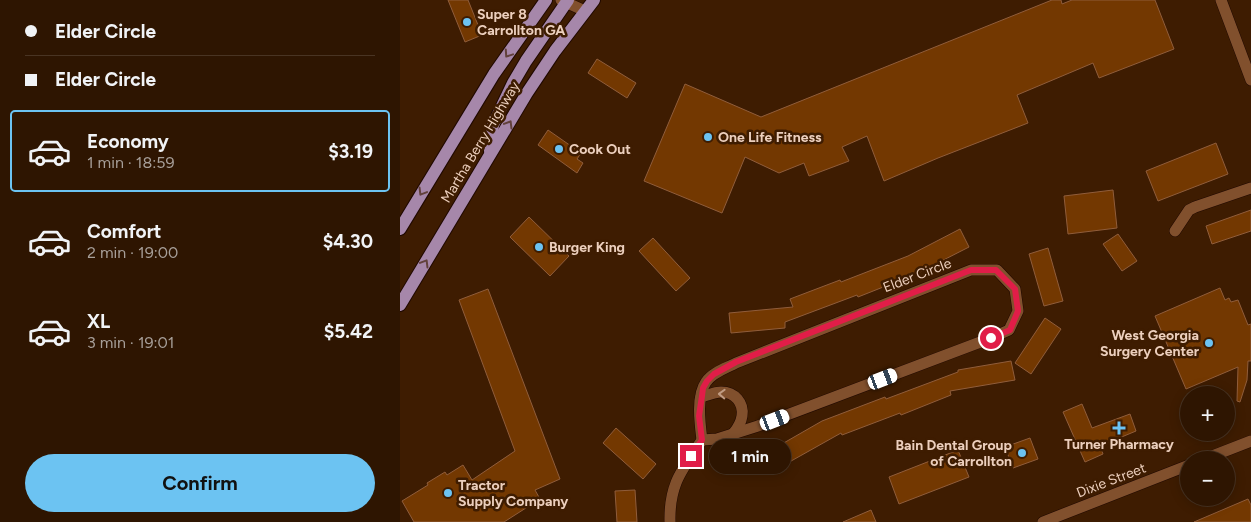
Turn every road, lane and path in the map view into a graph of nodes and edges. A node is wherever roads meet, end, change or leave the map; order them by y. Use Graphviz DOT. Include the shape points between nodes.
graph roads {
  1 [pos="546,0"];
  2 [pos="594,0"];
  3 [pos="1221,0"];
  4 [pos="565,1"];
  5 [pos="585,11"];
  6 [pos="1251,80"];
  7 [pos="489,157"];
  8 [pos="1251,188"];
  9 [pos="400,230"];
  10 [pos="1175,231"];
  11 [pos="400,305"];
  12 [pos="702,396"];
  13 [pos="733,434"];
  14 [pos="702,440"];
  15 [pos="1251,441"];
  16 [pos="1225,451"];
  17 [pos="1180,469"];
  18 [pos="670,522"];
  19 [pos="1044,522"];
  1 -- 9 [label="main road, Martha Berry Highway, one-way" via="494,74"];
  2 -- 5 [label="main road, Martha Berry Highway"];
  3 -- 6 [label="street"];
  4 -- 5 [label="street"];
  4 -- 7 [label="main road" via="526,61 492,126"];
  7 -- 5 [label="main road, Martha Berry Highway, one-way" via="527,93"];
  11 -- 7 [label="main road, Martha Berry Highway, one-way"];
  8 -- 10 [label="street" via="1189,210"];
  13 -- 12 [label="street, one-way" via="742,418 740,402 729,393"];
  12 -- 13 [label="street, Elder Circle" via="703,388 714,374 736,362 971,270 996,270 1015,289 1018,311 1010,330"];
  12 -- 14 [label="street, Elder Circle" via="699,416"];
  13 -- 14 [label="street, Elder Circle"];
  14 -- 18 [label="street" via="674,486"];
  15 -- 16 [label="street"];
  17 -- 19 [label="street, Dixie Street"];
}
